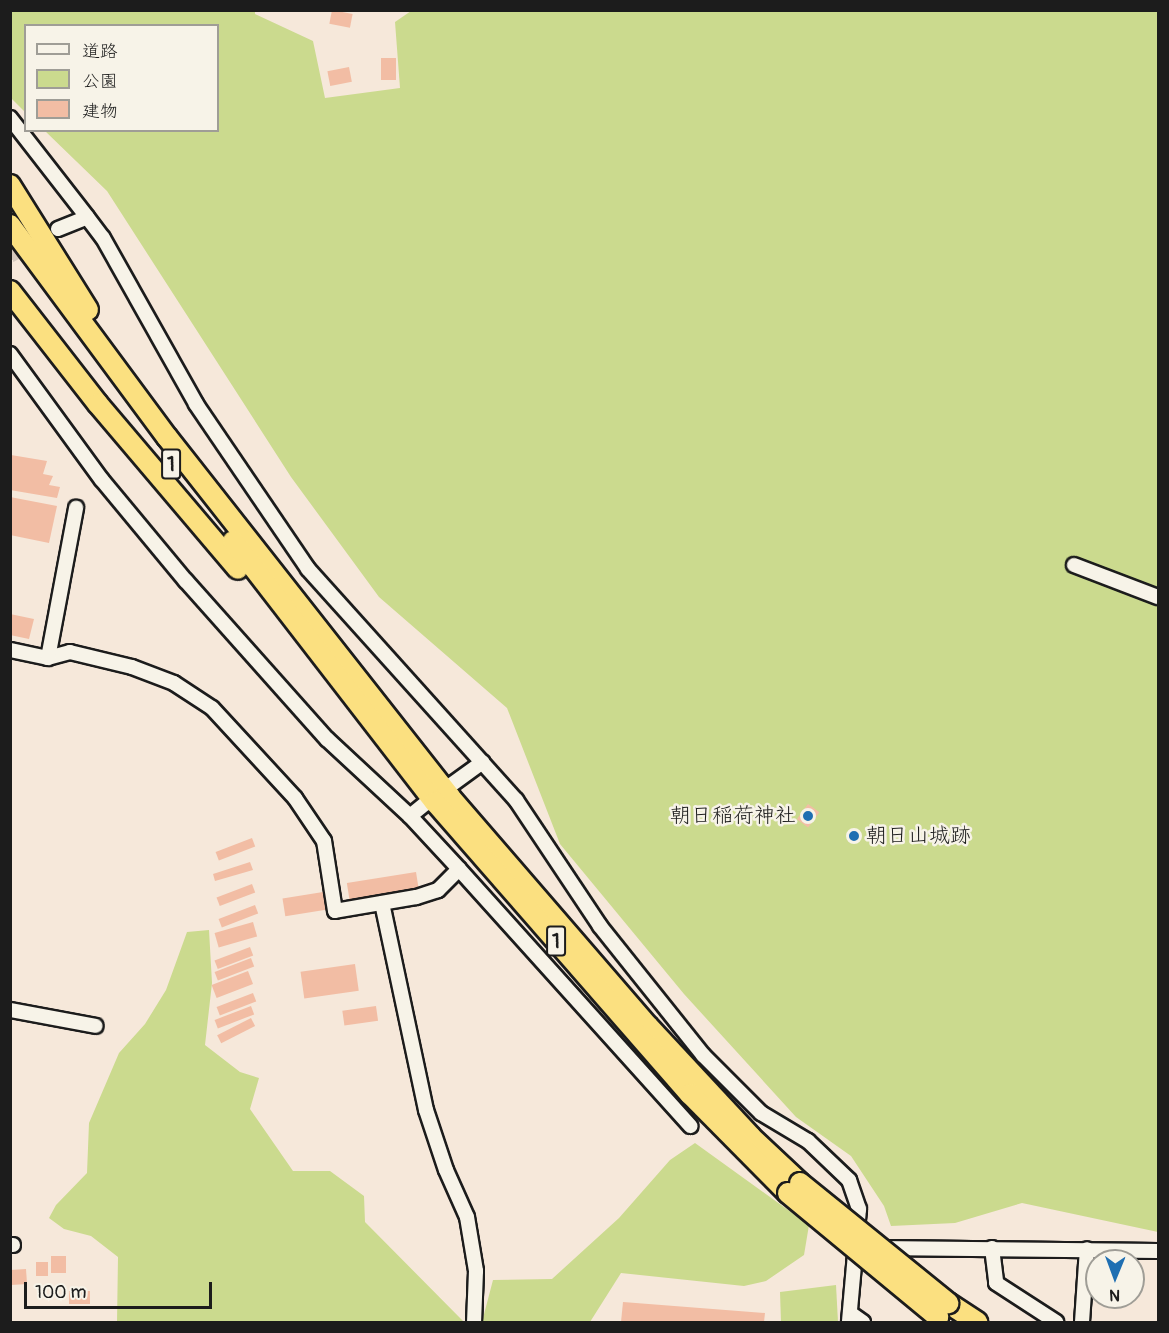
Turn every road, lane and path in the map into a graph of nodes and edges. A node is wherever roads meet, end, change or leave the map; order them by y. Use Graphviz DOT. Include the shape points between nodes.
graph roads {
  1 [pos="10,118"];
  2 [pos="10,185"];
  3 [pos="87,217"];
  4 [pos="10,225"];
  5 [pos="58,229"];
  6 [pos="10,247"];
  7 [pos="10,291"];
  8 [pos="10,354"];
  9 [pos="180,453"];
  10 [pos="76,508"];
  11 [pos="1074,565"];
  12 [pos="1158,597"];
  13 [pos="10,650"];
  14 [pos="48,658"];
  15 [pos="338,676"];
  16 [pos="483,762"];
  17 [pos="451,785"];
  18 [pos="425,804"];
  19 [pos="410,816"];
  20 [pos="459,870"];
  21 [pos="382,903"];
  22 [pos="10,1010"];
  23 [pos="96,1026"];
  24 [pos="690,1126"];
  25 [pos="794,1188"];
  26 [pos="856,1248"];
  27 [pos="992,1248"];
  28 [pos="1087,1249"];
  29 [pos="1085,1279"];
  30 [pos="944,1314"];
  31 [pos="849,1318"];
  32 [pos="474,1323"];
  33 [pos="863,1323"];
  34 [pos="977,1323"];
  35 [pos="1056,1323"];
  36 [pos="1082,1323"];
  1 -- 3 [label="street"];
  2 -- 9 [label="highway"];
  3 -- 5 [label="street"];
  3 -- 16 [label="street" via="103,238 196,404 308,569"];
  4 -- 9 [label="highway"];
  6 -- 15 [label="highway, 1" via="156,444"];
  7 -- 15 [label="highway" via="98,404 241,572"];
  8 -- 19 [label="street" via="102,480 186,581 327,739"];
  9 -- 25 [label="highway" via="450,797"];
  10 -- 14 [label="street"];
  11 -- 12 [label="street"];
  13 -- 14 [label="street"];
  14 -- 21 [label="street" via="69,652 132,667 174,683 212,708 295,798 324,841 335,911"];
  15 -- 25 [label="highway, 1" via="435,802 630,1026 741,1149"];
  16 -- 17 [label="street"];
  16 -- 26 [label="street" via="516,800 600,926 703,1055 761,1113 808,1141 849,1180 859,1209"];
  18 -- 19 [label="street"];
  19 -- 20 [label="street"];
  20 -- 21 [label="street" via="438,890"];
  20 -- 24 [label="street"];
  21 -- 32 [label="street" via="426,1110 467,1217 476,1271"];
  22 -- 23 [label="street"];
  25 -- 30 [label="highway, 1, bridge"];
  26 -- 27 [label="street"];
  26 -- 31 [label="street"];
  27 -- 28 [label="street"];
  27 -- 35 [label="street" via="996,1283"];
  29 -- 36 [label="street"];
  30 -- 34 [label="highway"];
  31 -- 33 [label="street"];
}
